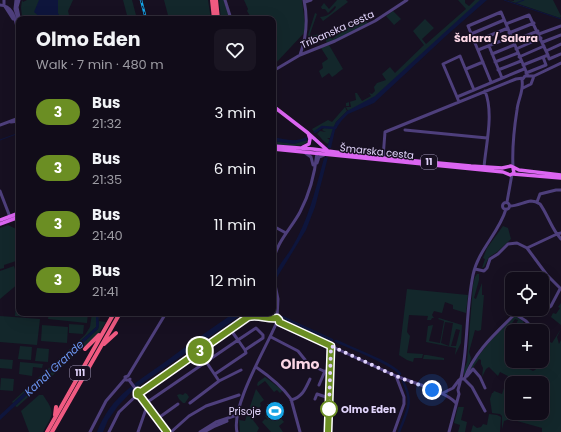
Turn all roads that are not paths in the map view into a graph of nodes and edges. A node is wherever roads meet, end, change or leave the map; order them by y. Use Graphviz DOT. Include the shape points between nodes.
graph roads {
  1 [pos="4,0"];
  2 [pos="17,0"];
  3 [pos="212,0"];
  4 [pos="216,0"];
  5 [pos="225,0"];
  6 [pos="311,0"];
  7 [pos="407,0"];
  8 [pos="304,1"];
  9 [pos="0,2"];
  10 [pos="3,5"];
  11 [pos="16,8"];
  12 [pos="11,9"];
  13 [pos="18,16"];
  14 [pos="19,16"];
  15 [pos="214,16"];
  16 [pos="218,16"];
  17 [pos="230,16"];
  18 [pos="505,22"];
  19 [pos="534,23"];
  20 [pos="16,25"];
  21 [pos="561,26"];
  22 [pos="508,28"];
  23 [pos="538,32"];
  24 [pos="471,34"];
  25 [pos="510,35"];
  26 [pos="561,35"];
  27 [pos="541,38"];
  28 [pos="474,42"];
  29 [pos="543,42"];
  30 [pos="513,43"];
  31 [pos="561,44"];
  32 [pos="489,46"];
  33 [pos="544,46"];
  34 [pos="516,49"];
  35 [pos="478,50"];
  36 [pos="546,50"];
  37 [pos="518,53"];
  38 [pos="300,54"];
  39 [pos="492,54"];
  40 [pos="561,54"];
  41 [pos="548,55"];
  42 [pos="519,57"];
  43 [pos="543,57"];
  44 [pos="521,61"];
  45 [pos="483,62"];
  46 [pos="495,62"];
  47 [pos="561,63"];
  48 [pos="523,67"];
  49 [pos="276,69"];
  50 [pos="466,69"];
  51 [pos="498,70"];
  52 [pos="502,78"];
  53 [pos="526,79"];
  54 [pos="491,82"];
  55 [pos="474,90"];
  56 [pos="485,92"];
  57 [pos="457,96"];
  58 [pos="459,102"];
  59 [pos="276,108"];
  60 [pos="16,121"];
  61 [pos="0,125"];
  62 [pos="405,130"];
  63 [pos="308,133"];
  64 [pos="314,138"];
  65 [pos="487,138"];
  66 [pos="276,148"];
  67 [pos="302,149"];
  68 [pos="317,151"];
  69 [pos="327,152"];
  70 [pos="383,158"];
  71 [pos="484,167"];
  72 [pos="511,167"];
  73 [pos="314,168"];
  74 [pos="510,174"];
  75 [pos="561,177"];
  76 [pos="561,190"];
  77 [pos="0,191"];
  78 [pos="507,202"];
  79 [pos="537,202"];
  80 [pos="510,206"];
  81 [pos="506,209"];
  82 [pos="16,214"];
  83 [pos="10,216"];
  84 [pos="16,218"];
  85 [pos="0,220"];
  86 [pos="0,224"];
  87 [pos="276,228"];
  88 [pos="286,233"];
  89 [pos="561,233"];
  90 [pos="557,234"];
  91 [pos="561,239"];
  92 [pos="527,248"];
  93 [pos="276,250"];
  94 [pos="475,269"];
  95 [pos="560,289"];
  96 [pos="276,294"];
  97 [pos="549,308"];
  98 [pos="112,316"];
  99 [pos="118,316"];
  100 [pos="164,316"];
  101 [pos="513,316"];
  102 [pos="518,316"];
  103 [pos="277,318"];
  104 [pos="273,320"];
  105 [pos="277,323"];
  106 [pos="529,324"];
  107 [pos="106,326"];
  108 [pos="230,329"];
  109 [pos="116,333"];
  110 [pos="271,338"];
  111 [pos="238,340"];
  112 [pos="331,346"];
  113 [pos="85,349"];
  114 [pos="246,350"];
  115 [pos="199,351"];
  116 [pos="97,354"];
  117 [pos="206,362"];
  118 [pos="256,367"];
  119 [pos="241,370"];
  120 [pos="325,370"];
  121 [pos="215,374"];
  122 [pos="330,374"];
  123 [pos="128,376"];
  124 [pos="396,376"];
  125 [pos="463,378"];
  126 [pos="125,379"];
  127 [pos="310,379"];
  128 [pos="219,381"];
  129 [pos="130,382"];
  130 [pos="319,385"];
  131 [pos="453,388"];
  132 [pos="485,388"];
  133 [pos="458,390"];
  134 [pos="448,392"];
  135 [pos="138,393"];
  136 [pos="442,394"];
  137 [pos="239,395"];
  138 [pos="457,397"];
  139 [pos="329,398"];
  140 [pos="451,398"];
  141 [pos="315,399"];
  142 [pos="291,400"];
  143 [pos="190,403"];
  144 [pos="456,403"];
  145 [pos="178,404"];
  146 [pos="147,405"];
  147 [pos="56,407"];
  148 [pos="485,411"];
  149 [pos="237,415"];
  150 [pos="54,419"];
  151 [pos="158,419"];
  152 [pos="227,421"];
  153 [pos="47,432"];
  154 [pos="52,432"];
  155 [pos="90,432"];
  156 [pos="109,432"];
  157 [pos="138,432"];
  158 [pos="167,432"];
  159 [pos="171,432"];
  160 [pos="200,432"];
  161 [pos="204,432"];
  162 [pos="237,432"];
  163 [pos="300,432"];
  164 [pos="328,432"];
  165 [pos="394,432"];
  166 [pos="449,432"];
  1 -- 9 [label="street"];
  1 -- 10 [label="street"];
  2 -- 11 [label="street"];
  3 -- 15 [label="highway"];
  4 -- 16 [label="highway"];
  5 -- 17 [label="street"];
  6 -- 8 [label="street"];
  7 -- 38 [label="street, Tribanska cesta" via="375,21 335,41"];
  8 -- 38 [label="street" via="307,17 305,39"];
  10 -- 12 [label="street"];
  10 -- 20 [label="street"];
  11 -- 12 [label="street"];
  11 -- 13 [label="street"];
  11 -- 14 [label="street"];
  12 -- 20 [label="street"];
  18 -- 19 [label="street" via="529,14"];
  18 -- 22 [label="street"];
  18 -- 24 [label="street"];
  18 -- 24 [label="street" via="501,12 468,26"];
  19 -- 23 [label="street"];
  19 -- 25 [label="street"];
  21 -- 23 [label="street"];
  22 -- 25 [label="street"];
  22 -- 28 [label="street"];
  23 -- 27 [label="street"];
  23 -- 30 [label="street"];
  24 -- 28 [label="street"];
  25 -- 30 [label="street"];
  25 -- 32 [label="street"];
  26 -- 29 [label="street"];
  27 -- 29 [label="street"];
  27 -- 34 [label="street"];
  28 -- 35 [label="street"];
  29 -- 33 [label="street"];
  30 -- 34 [label="street"];
  30 -- 39 [label="street"];
  31 -- 36 [label="street"];
  32 -- 35 [label="street"];
  32 -- 39 [label="street"];
  33 -- 36 [label="street"];
  33 -- 42 [label="street"];
  34 -- 37 [label="street"];
  35 -- 45 [label="street"];
  36 -- 41 [label="street"];
  37 -- 42 [label="street"];
  37 -- 46 [label="street"];
  38 -- 49 [label="street, Tribanska cesta"];
  39 -- 46 [label="street"];
  40 -- 41 [label="street" via="549,59"];
  41 -- 43 [label="street"];
  42 -- 44 [label="street"];
  43 -- 48 [label="street"];
  43 -- 53 [label="street" via="546,64"];
  44 -- 48 [label="street"];
  44 -- 51 [label="street"];
  45 -- 50 [label="street"];
  45 -- 54 [label="street"];
  46 -- 51 [label="street"];
  47 -- 53 [label="street"];
  48 -- 52 [label="street"];
  48 -- 53 [label="street"];
  50 -- 55 [label="street"];
  50 -- 57 [label="street" via="460,56 443,64"];
  51 -- 52 [label="street"];
  52 -- 54 [label="street"];
  53 -- 56 [label="street" via="517,78"];
  53 -- 72 [label="street" via="517,108"];
  54 -- 55 [label="street"];
  55 -- 57 [label="street"];
  56 -- 58 [label="street"];
  56 -- 65 [label="street" via="489,106"];
  57 -- 58 [label="street"];
  58 -- 70 [label="street" via="385,132"];
  59 -- 63 [label="main road"];
  60 -- 61 [label="street"];
  62 -- 65 [label="street"];
  63 -- 64 [label="main road"];
  63 -- 67 [label="main road" via="309,144"];
  64 -- 68 [label="main road"];
  64 -- 69 [label="main road"];
  65 -- 71 [label="street"];
  66 -- 67 [label="main road, 11"];
  67 -- 68 [label="main road, 11"];
  67 -- 73 [label="street" via="311,157"];
  68 -- 69 [label="main road, Šmarska cesta / 11"];
  68 -- 73 [label="street"];
  69 -- 70 [label="main road, Šmarska cesta / 11"];
  69 -- 73 [label="street" via="320,157"];
  69 -- 74 [label="main road, Šmarska cesta / 11" via="375,160"];
  70 -- 71 [label="main road, Šmarska cesta / 11"];
  71 -- 72 [label="main road, Šmarska cesta / 11"];
  72 -- 74 [label="main road" via="514,170"];
  72 -- 74 [label="main road" via="506,171"];
  72 -- 75 [label="main road, Šmarska cesta / 11"];
  73 -- 88 [label="street" via="301,210"];
  74 -- 75 [label="main road, Šmarska cesta / 11"];
  74 -- 78 [label="street"];
  76 -- 79 [label="street" via="540,194"];
  77 -- 83 [label="street"];
  78 -- 80 [label="street"];
  78 -- 81 [label="street" via="503,205"];
  79 -- 80 [label="street"];
  79 -- 90 [label="street"];
  80 -- 81 [label="street"];
  81 -- 94 [label="street" via="499,227 483,249"];
  82 -- 83 [label="main road"];
  83 -- 85 [label="main road"];
  84 -- 86 [label="main road"];
  87 -- 88 [label="street"];
  88 -- 93 [label="street"];
  89 -- 90 [label="street"];
  90 -- 91 [label="street"];
  90 -- 92 [label="street"];
  92 -- 94 [label="street" via="518,243 511,243 490,259 484,271"];
  92 -- 95 [label="street"];
  94 -- 125 [label="street" via="470,292"];
  95 -- 97 [label="street"];
  96 -- 103 [label="street"];
  98 -- 107 [label="highway, 111"];
  99 -- 116 [label="highway, 111"];
  100 -- 123 [label="street"];
  101 -- 125 [label="street" via="488,342"];
  102 -- 106 [label="street"];
  103 -- 104 [label="street"];
  103 -- 105 [label="street"];
  104 -- 105 [label="street"];
  104 -- 108 [label="street" via="252,316"];
  105 -- 112 [label="street"];
  105 -- 118 [label="street"];
  107 -- 113 [label="highway"];
  107 -- 150 [label="highway, 111"];
  108 -- 111 [label="street"];
  108 -- 115 [label="street"];
  109 -- 116 [label="highway"];
  110 -- 120 [label="street" via="290,346 313,366"];
  111 -- 114 [label="street"];
  111 -- 114 [label="street" via="256,328 263,335 263,338"];
  111 -- 117 [label="street"];
  112 -- 122 [label="street"];
  112 -- 124 [label="street"];
  114 -- 121 [label="street" via="246,353"];
  115 -- 117 [label="street"];
  115 -- 135 [label="street"];
  116 -- 154 [label="highway, 111"];
  117 -- 121 [label="street"];
  117 -- 146 [label="street"];
  118 -- 142 [label="street" via="282,388"];
  118 -- 149 [label="street"];
  119 -- 128 [label="street"];
  120 -- 122 [label="street"];
  120 -- 130 [label="street"];
  121 -- 128 [label="street"];
  122 -- 139 [label="street"];
  123 -- 126 [label="street"];
  123 -- 129 [label="street"];
  124 -- 136 [label="street"];
  124 -- 165 [label="street" via="404,404"];
  125 -- 131 [label="street"];
  125 -- 132 [label="street" via="473,369"];
  125 -- 133 [label="street"];
  125 -- 148 [label="street" via="472,387"];
  126 -- 129 [label="street"];
  126 -- 155 [label="street" via="106,401"];
  127 -- 142 [label="street" via="304,392"];
  128 -- 143 [label="street"];
  129 -- 135 [label="street"];
  131 -- 133 [label="street"];
  131 -- 134 [label="street"];
  133 -- 138 [label="street"];
  134 -- 136 [label="street"];
  134 -- 140 [label="street"];
  135 -- 146 [label="street"];
  135 -- 156 [label="street" via="120,412"];
  136 -- 140 [label="street"];
  137 -- 159 [label="street" via="206,406 189,416"];
  138 -- 140 [label="street"];
  138 -- 144 [label="street"];
  139 -- 141 [label="street" via="317,394"];
  139 -- 164 [label="street"];
  140 -- 144 [label="street"];
  142 -- 163 [label="street"];
  144 -- 166 [label="street"];
  145 -- 151 [label="street"];
  146 -- 151 [label="street"];
  146 -- 157 [label="street"];
  147 -- 150 [label="highway"];
  149 -- 160 [label="street" via="216,422"];
  149 -- 162 [label="street"];
  150 -- 153 [label="highway, 111"];
  151 -- 158 [label="street"];
  152 -- 161 [label="street"];
}
